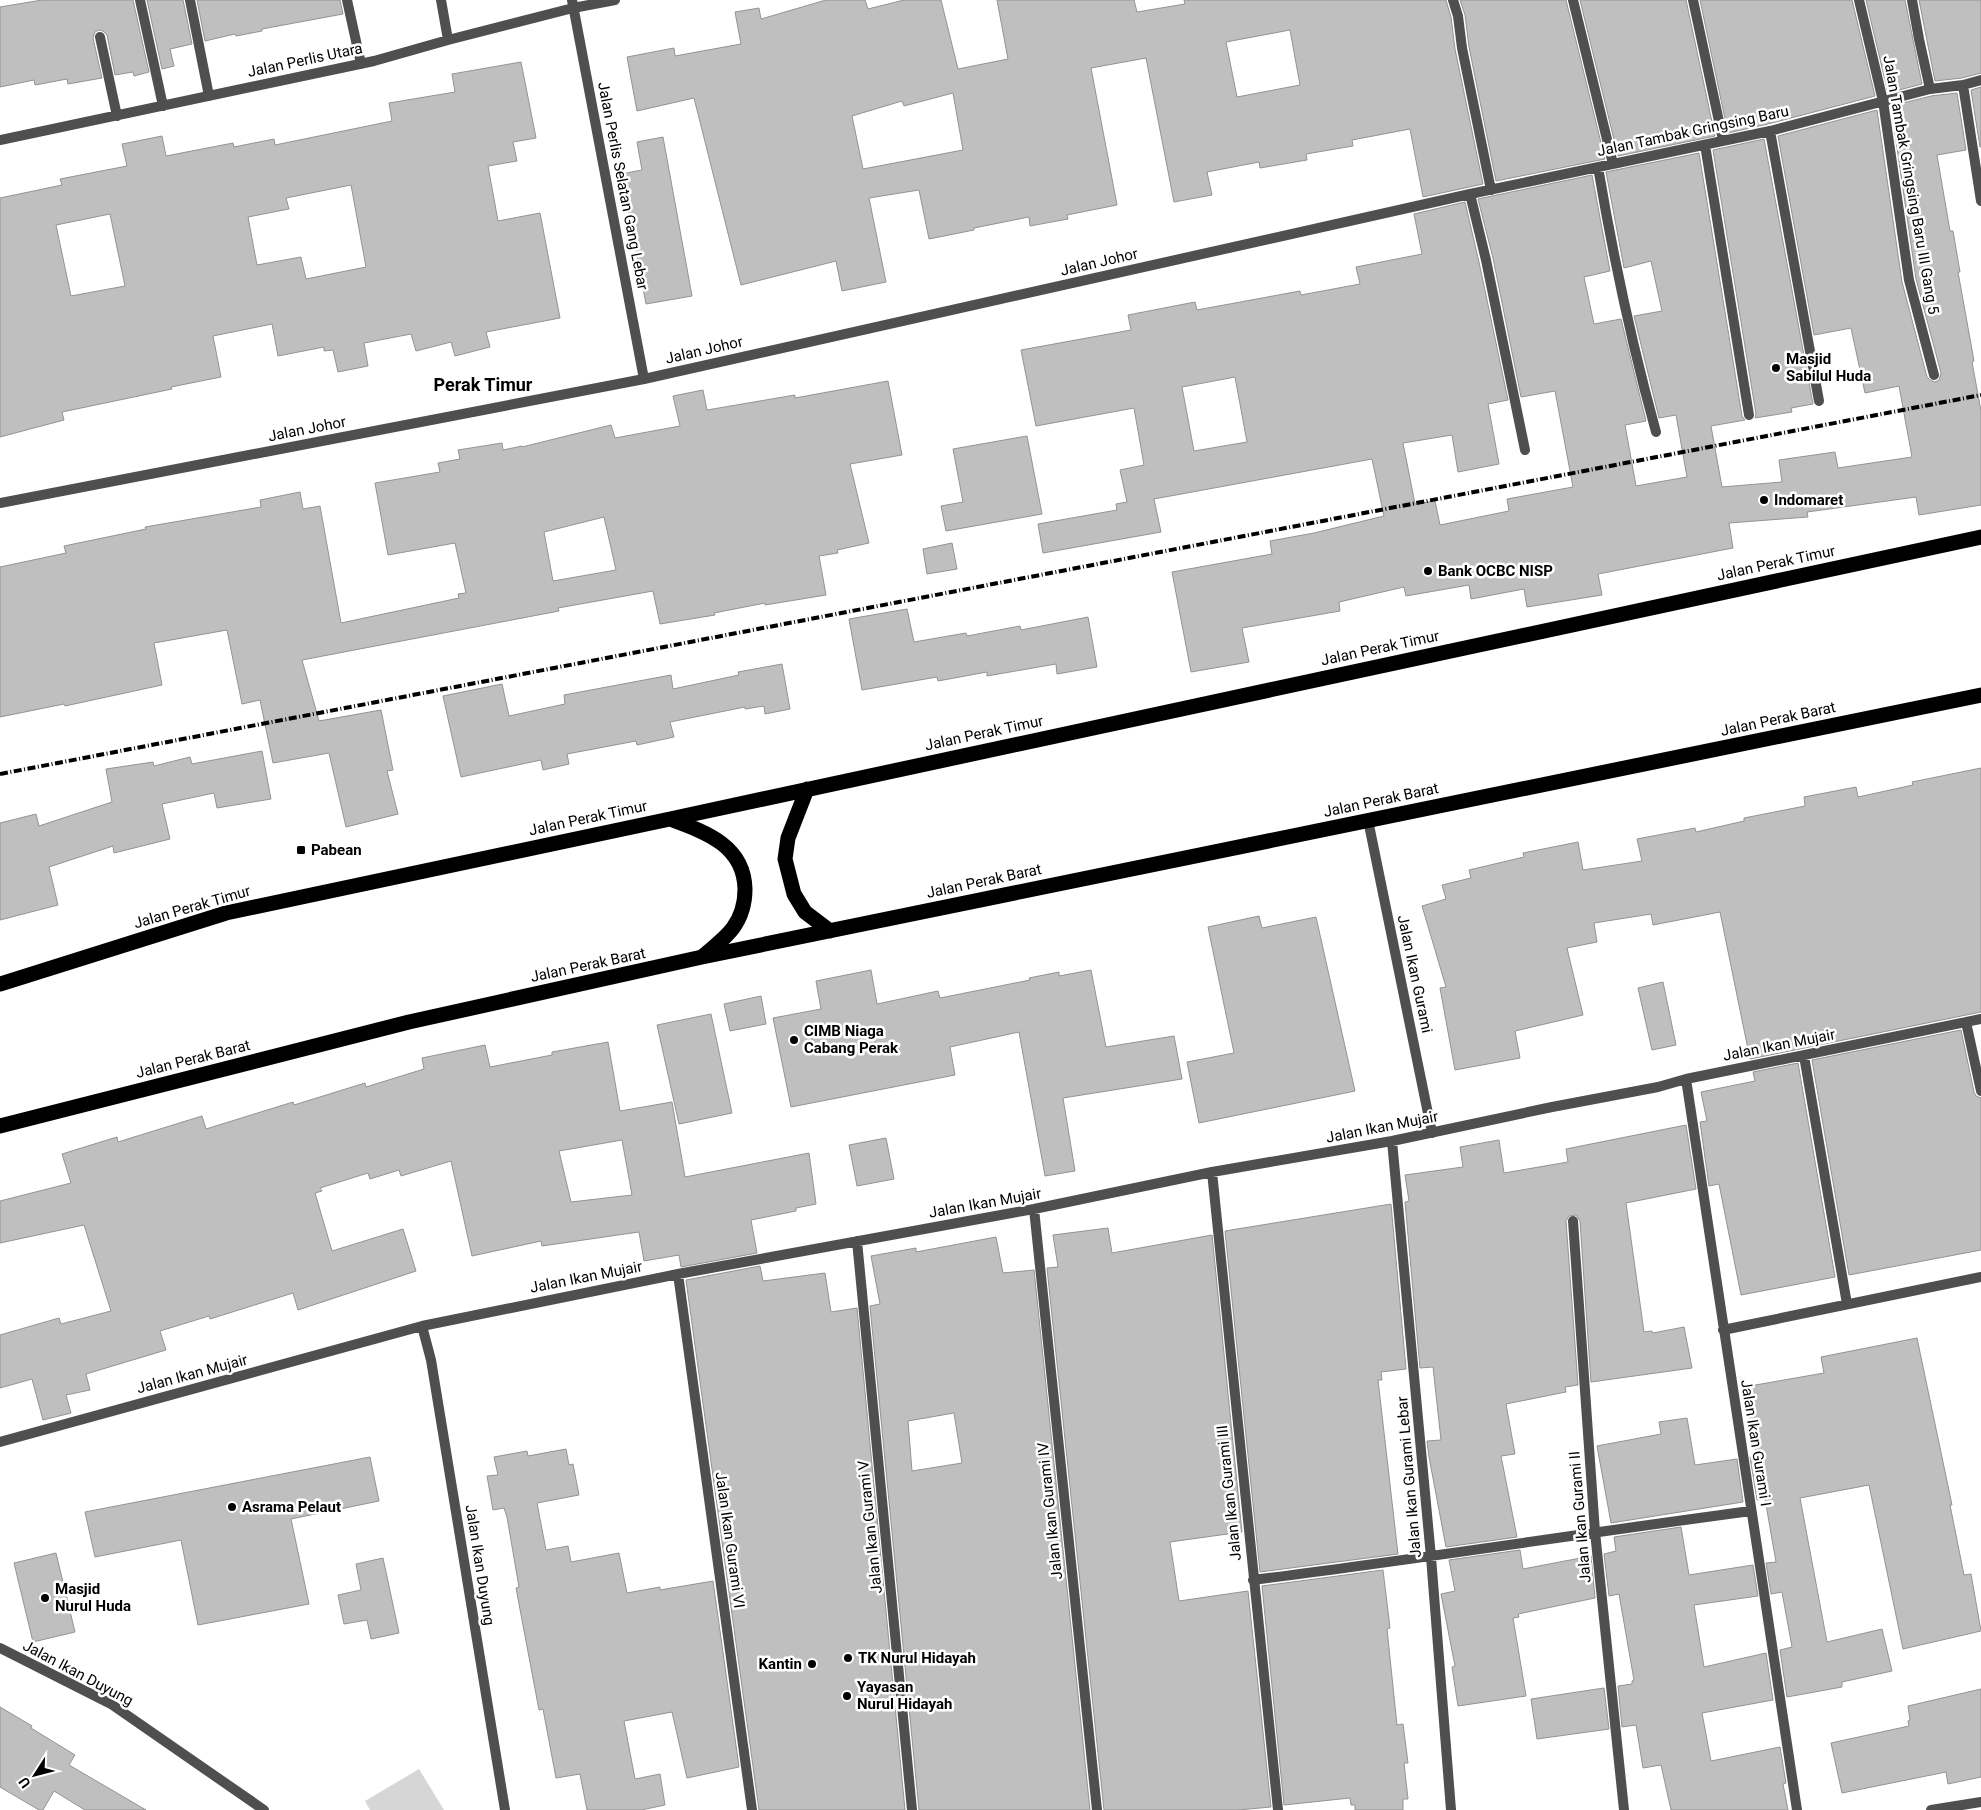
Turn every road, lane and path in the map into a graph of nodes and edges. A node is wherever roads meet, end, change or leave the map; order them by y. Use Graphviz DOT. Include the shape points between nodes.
graph roads {
  1 [pos="140,0"];
  2 [pos="190,0"];
  3 [pos="347,0"];
  4 [pos="441,0"];
  5 [pos="615,0"];
  6 [pos="1453,0"];
  7 [pos="1573,0"];
  8 [pos="1694,0"];
  9 [pos="1859,0"];
  10 [pos="1912,0"];
  11 [pos="573,4"];
  12 [pos="100,37"];
  13 [pos="448,40"];
  14 [pos="360,64"];
  15 [pos="1981,80"];
  16 [pos="1963,85"];
  17 [pos="1930,89"];
  18 [pos="209,96"];
  19 [pos="1883,101"];
  20 [pos="163,106"];
  21 [pos="117,116"];
  22 [pos="1770,132"];
  23 [pos="0,140"];
  24 [pos="1723,140"];
  25 [pos="1705,145"];
  26 [pos="1613,164"];
  27 [pos="1598,166"];
  28 [pos="1491,190"];
  29 [pos="1470,194"];
  30 [pos="1981,201"];
  31 [pos="1410,208"];
  32 [pos="1934,375"];
  33 [pos="644,378"];
  34 [pos="1819,401"];
  35 [pos="1748,415"];
  36 [pos="1656,432"];
  37 [pos="1525,450"];
  38 [pos="0,503"];
  39 [pos="1981,537"];
  40 [pos="1981,695"];
  41 [pos="807,789"];
  42 [pos="670,819"];
  43 [pos="1368,820"];
  44 [pos="830,931"];
  45 [pos="702,957"];
  46 [pos="0,984"];
  47 [pos="1981,1019"];
  48 [pos="1966,1022"];
  49 [pos="1804,1056"];
  50 [pos="1686,1080"];
  51 [pos="1981,1091"];
  52 [pos="0,1126"];
  53 [pos="1432,1133"];
  54 [pos="1392,1141"];
  55 [pos="1212,1172"];
  56 [pos="1034,1209"];
  57 [pos="1572,1221"];
  58 [pos="857,1241"];
  59 [pos="678,1274"];
  60 [pos="1981,1276"];
  61 [pos="1847,1304"];
  62 [pos="422,1326"];
  63 [pos="1723,1330"];
  64 [pos="0,1442"];
  65 [pos="1751,1511"];
  66 [pos="1595,1532"];
  67 [pos="1431,1557"];
  68 [pos="1253,1580"];
  69 [pos="0,1648"];
  70 [pos="1981,1802"];
  71 [pos="264,1810"];
  72 [pos="505,1810"];
  73 [pos="752,1810"];
  74 [pos="912,1810"];
  75 [pos="1097,1810"];
  76 [pos="1278,1810"];
  77 [pos="1451,1810"];
  78 [pos="1624,1810"];
  79 [pos="1797,1810"];
  80 [pos="1930,1810"];
  1 -- 20 [label="street"];
  2 -- 18 [label="street"];
  3 -- 14 [label="street"];
  4 -- 13 [label="street"];
  5 -- 11 [label="street, Jalan Perlis Utara"];
  6 -- 28 [label="street"];
  7 -- 26 [label="street"];
  8 -- 24 [label="street"];
  9 -- 19 [label="street, Jalan Tambak Gringsing Baru III Gang 5"];
  10 -- 17 [label="street"];
  11 -- 13 [label="street, Jalan Perlis Utara"];
  11 -- 33 [label="street, Jalan Perlis Selatan Gang Lebar"];
  12 -- 21 [label="street"];
  13 -- 14 [label="street, Jalan Perlis Utara"];
  14 -- 18 [label="street, Jalan Perlis Utara"];
  15 -- 16 [label="street, Jalan Tambak Gringsing Baru"];
  16 -- 17 [label="street, Jalan Tambak Gringsing Baru"];
  16 -- 30 [label="street"];
  17 -- 19 [label="street, Jalan Tambak Gringsing Baru"];
  18 -- 20 [label="street, Jalan Perlis Utara"];
  19 -- 22 [label="street, Jalan Tambak Gringsing Baru"];
  19 -- 32 [label="street, Jalan Tambak Gringsing Baru III Gang 5" via="1909,280"];
  20 -- 21 [label="street, Jalan Perlis Utara"];
  21 -- 23 [label="street, Jalan Perlis Utara"];
  22 -- 24 [label="street, Jalan Tambak Gringsing Baru"];
  22 -- 34 [label="street"];
  24 -- 25 [label="street, Jalan Tambak Gringsing Baru"];
  25 -- 26 [label="street, Jalan Tambak Gringsing Baru"];
  25 -- 35 [label="street"];
  26 -- 27 [label="street, Jalan Tambak Gringsing Baru"];
  27 -- 28 [label="street, Jalan Tambak Gringsing Baru"];
  27 -- 36 [label="street" via="1613,254"];
  28 -- 29 [label="street, Jalan Tambak Gringsing Baru"];
  29 -- 31 [label="street, Jalan Tambak Gringsing Baru"];
  29 -- 37 [label="street"];
  31 -- 33 [label="street, Jalan Johor"];
  33 -- 38 [label="street, Jalan Johor"];
  39 -- 41 [label="highway, Jalan Perak Timur"];
  40 -- 43 [label="highway, Jalan Perak Barat"];
  41 -- 42 [label="highway, Jalan Perak Timur"];
  41 -- 44 [label="highway" via="788,838 785,859 794,894 804,912"];
  42 -- 45 [label="highway" via="715,838 734,855 745,875 741,914 732,929"];
  42 -- 46 [label="highway, Jalan Perak Timur" via="226,913"];
  43 -- 44 [label="highway, Jalan Perak Barat"];
  43 -- 53 [label="street, Jalan Ikan Gurami"];
  44 -- 45 [label="highway, Jalan Perak Barat"];
  45 -- 52 [label="highway, Jalan Perak Barat" via="409,1022"];
  47 -- 48 [label="street, Jalan Ikan Mujair"];
  48 -- 49 [label="street, Jalan Ikan Mujair"];
  48 -- 51 [label="street"];
  49 -- 50 [label="street, Jalan Ikan Mujair"];
  49 -- 61 [label="street"];
  50 -- 53 [label="street, Jalan Ikan Mujair"];
  50 -- 63 [label="street, Jalan Ikan Gurami I"];
  53 -- 54 [label="street, Jalan Ikan Mujair"];
  54 -- 55 [label="street, Jalan Ikan Mujair"];
  54 -- 67 [label="street, Jalan Ikan Gurami Lebar"];
  55 -- 56 [label="street, Jalan Ikan Mujair"];
  55 -- 68 [label="street, Jalan Ikan Gurami III"];
  56 -- 58 [label="street, Jalan Ikan Mujair"];
  56 -- 75 [label="street, Jalan Ikan Gurami IV"];
  57 -- 66 [label="street, Jalan Ikan Gurami II"];
  58 -- 59 [label="street, Jalan Ikan Mujair"];
  58 -- 74 [label="street, Jalan Ikan Gurami V"];
  59 -- 62 [label="street, Jalan Ikan Mujair"];
  59 -- 73 [label="street, Jalan Ikan Gurami VI"];
  60 -- 61 [label="street"];
  61 -- 63 [label="street"];
  62 -- 64 [label="street, Jalan Ikan Mujair"];
  62 -- 72 [label="street, Jalan Ikan Duyung" via="431,1360"];
  63 -- 65 [label="street, Jalan Ikan Gurami I"];
  65 -- 66 [label="street"];
  65 -- 79 [label="street, Jalan Ikan Gurami I"];
  66 -- 67 [label="street"];
  66 -- 78 [label="street, Jalan Ikan Gurami II"];
  67 -- 68 [label="street"];
  67 -- 77 [label="street, Jalan Ikan Gurami Lebar"];
  68 -- 76 [label="street, Jalan Ikan Gurami III"];
  69 -- 71 [label="street, Jalan Ikan Duyung" via="111,1704"];
  70 -- 80 [label="street"];
}
